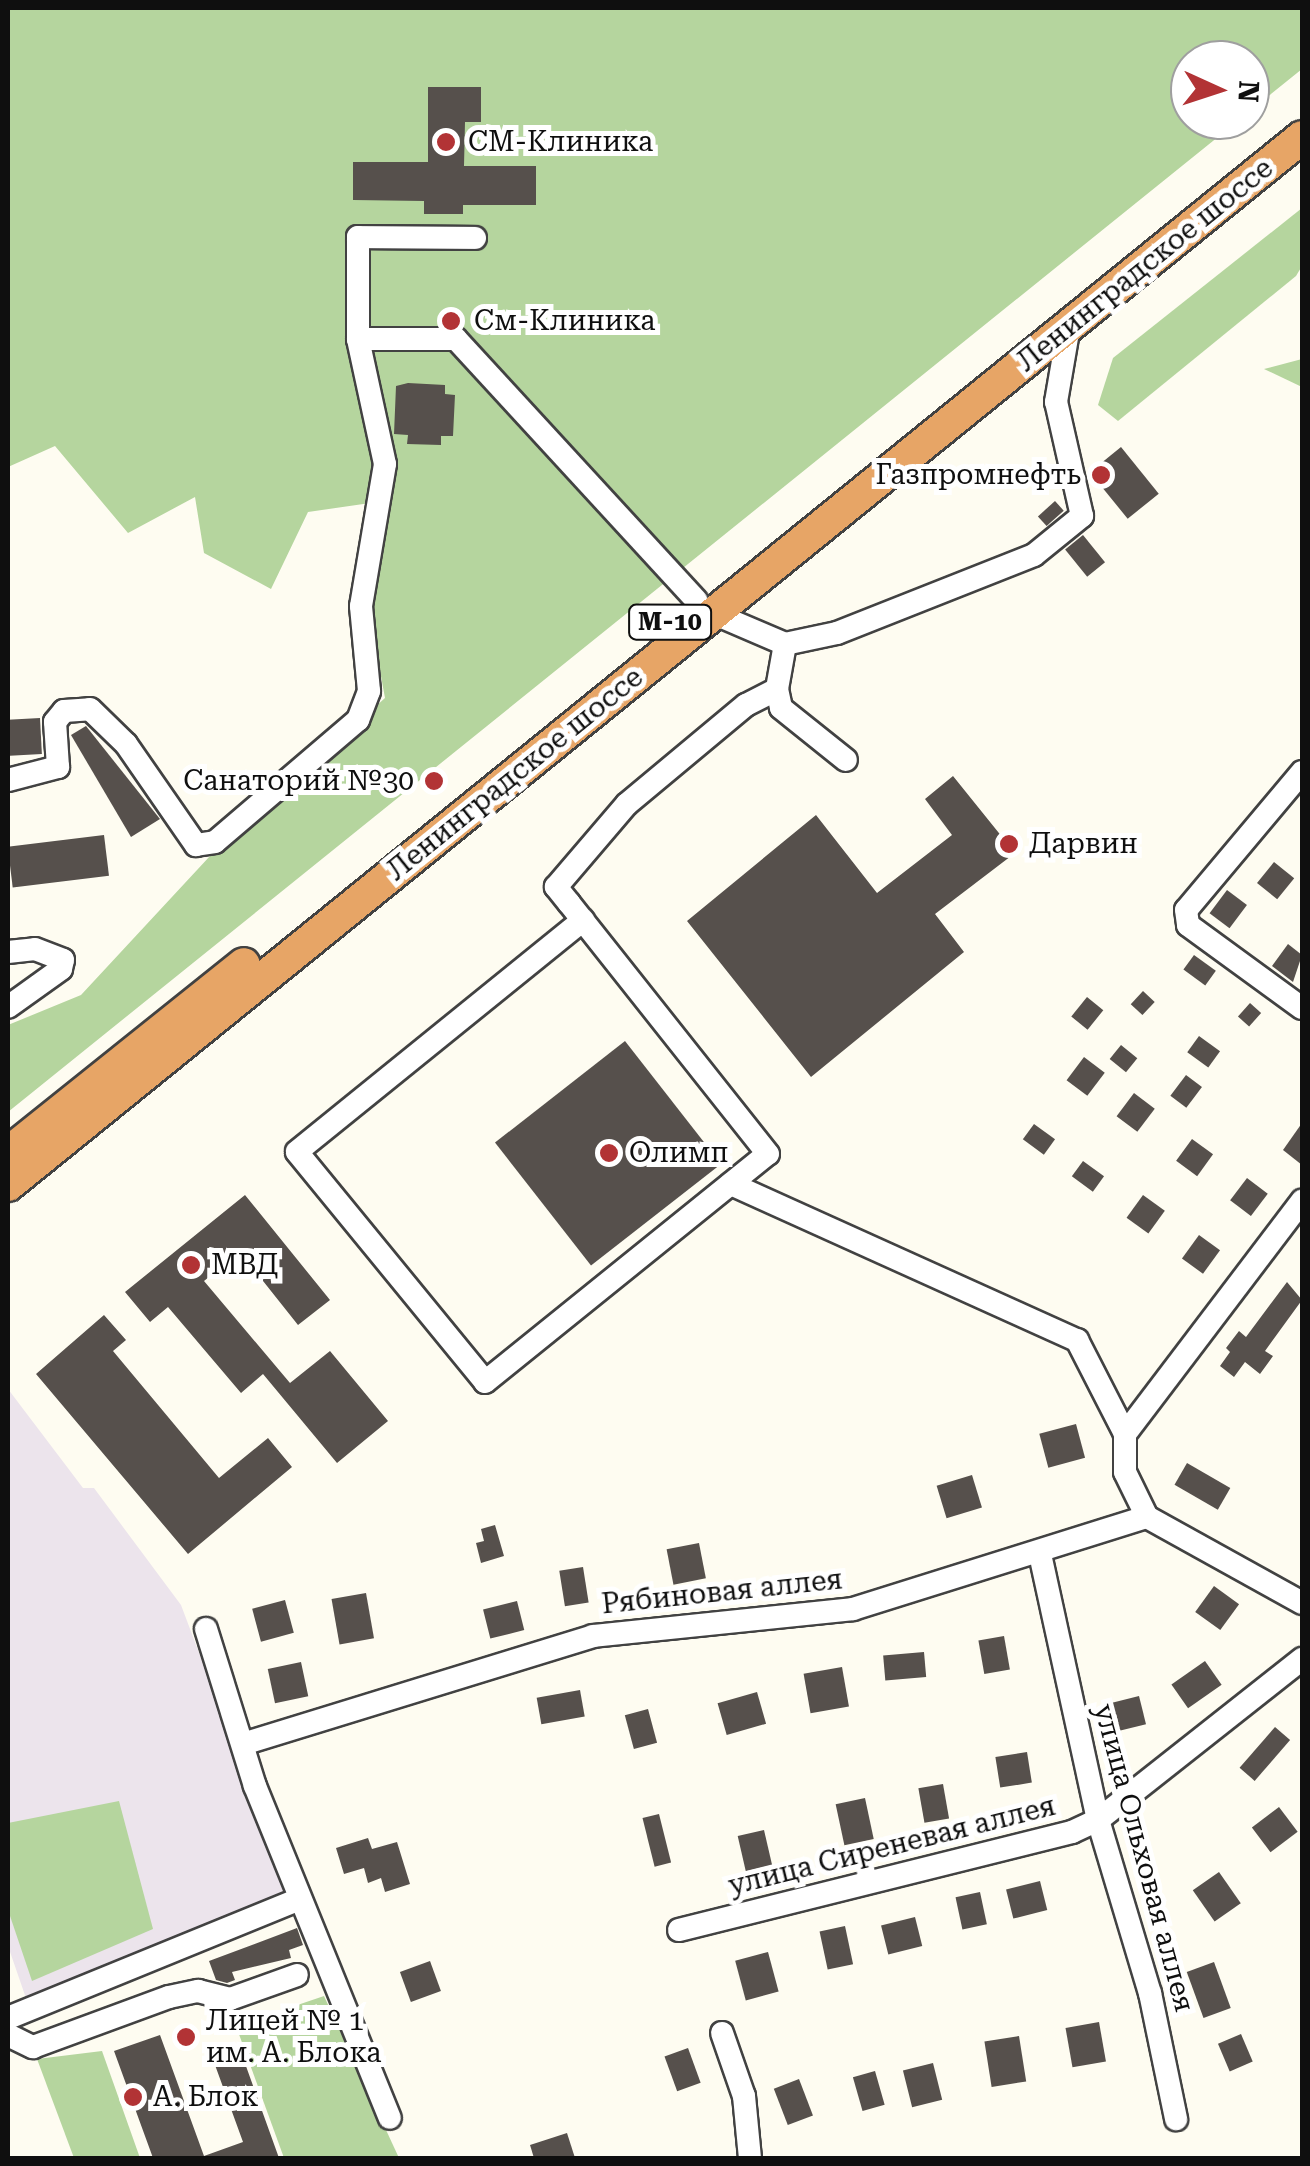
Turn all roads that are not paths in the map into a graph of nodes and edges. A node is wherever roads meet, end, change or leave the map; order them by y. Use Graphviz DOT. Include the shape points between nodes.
graph roads {
  1 [pos="1302,110"];
  2 [pos="1302,137"];
  3 [pos="475,238"];
  4 [pos="1069,326"];
  5 [pos="358,339"];
  6 [pos="706,607"];
  7 [pos="785,644"];
  8 [pos="777,689"];
  9 [pos="846,760"];
  10 [pos="1302,772"];
  11 [pos="8,780"];
  12 [pos="583,920"];
  13 [pos="8,952"];
  14 [pos="8,1007"];
  15 [pos="1302,1008"];
  16 [pos="8,1153"];
  17 [pos="8,1184"];
  18 [pos="731,1184"];
  19 [pos="1302,1201"];
  20 [pos="1124,1434"];
  21 [pos="1147,1517"];
  22 [pos="1040,1554"];
  23 [pos="1302,1603"];
  24 [pos="206,1629"];
  25 [pos="1302,1659"];
  26 [pos="246,1743"];
  27 [pos="1098,1820"];
  28 [pos="300,1899"];
  29 [pos="679,1930"];
  30 [pos="298,1975"];
  31 [pos="8,2018"];
  32 [pos="722,2032"];
  33 [pos="8,2035"];
  34 [pos="390,2118"];
  35 [pos="1176,2119"];
  36 [pos="750,2158"];
  1 -- 6 [label="highway, Ленинградское шоссе / М-10"];
  2 -- 4 [label="highway, Ленинградское шоссе / М-10"];
  3 -- 5 [label="street" via="358,238"];
  4 -- 6 [label="highway, Ленинградское шоссе / М-10"];
  4 -- 7 [label="street" via="1056,402 1082,516 1034,555 958,590"];
  5 -- 6 [label="street" via="456,339"];
  5 -- 11 [label="street" via="385,464 361,606 370,691 358,720 215,842 196,844 126,744 90,708 64,711 56,722 58,767"];
  6 -- 7 [label="street"];
  6 -- 16 [label="highway, Ленинградское шоссе / М-10"];
  6 -- 17 [label="highway, Ленинградское шоссе / М-10"];
  7 -- 8 [label="street"];
  8 -- 9 [label="street" via="781,708"];
  8 -- 12 [label="street" via="746,705 627,804 556,887"];
  10 -- 15 [label="street" via="1186,910 1188,925"];
  12 -- 18 [label="street" via="768,1154"];
  12 -- 18 [label="street" via="297,1152 485,1382"];
  13 -- 14 [label="street" via="35,948 63,960 61,969"];
  18 -- 20 [label="street" via="1077,1340"];
  19 -- 20 [label="street"];
  20 -- 21 [label="street" via="1125,1472"];
  21 -- 22 [label="street, Рябиновая аллея"];
  21 -- 23 [label="street"];
  22 -- 26 [label="street, Рябиновая аллея" via="852,1608 705,1627 624,1628"];
  22 -- 27 [label="street, улица Ольховая аллея"];
  24 -- 26 [label="street"];
  25 -- 27 [label="street, улица Сиреневая аллея"];
  26 -- 28 [label="street" via="255,1786"];
  27 -- 29 [label="street, улица Сиреневая аллея" via="1072,1832"];
  27 -- 35 [label="street, улица Ольховая аллея" via="1150,1993"];
  28 -- 31 [label="street"];
  28 -- 34 [label="street"];
  30 -- 33 [label="street" via="230,1999 198,1990 169,1997 33,2047"];
  32 -- 36 [label="street" via="744,2096"];
}
